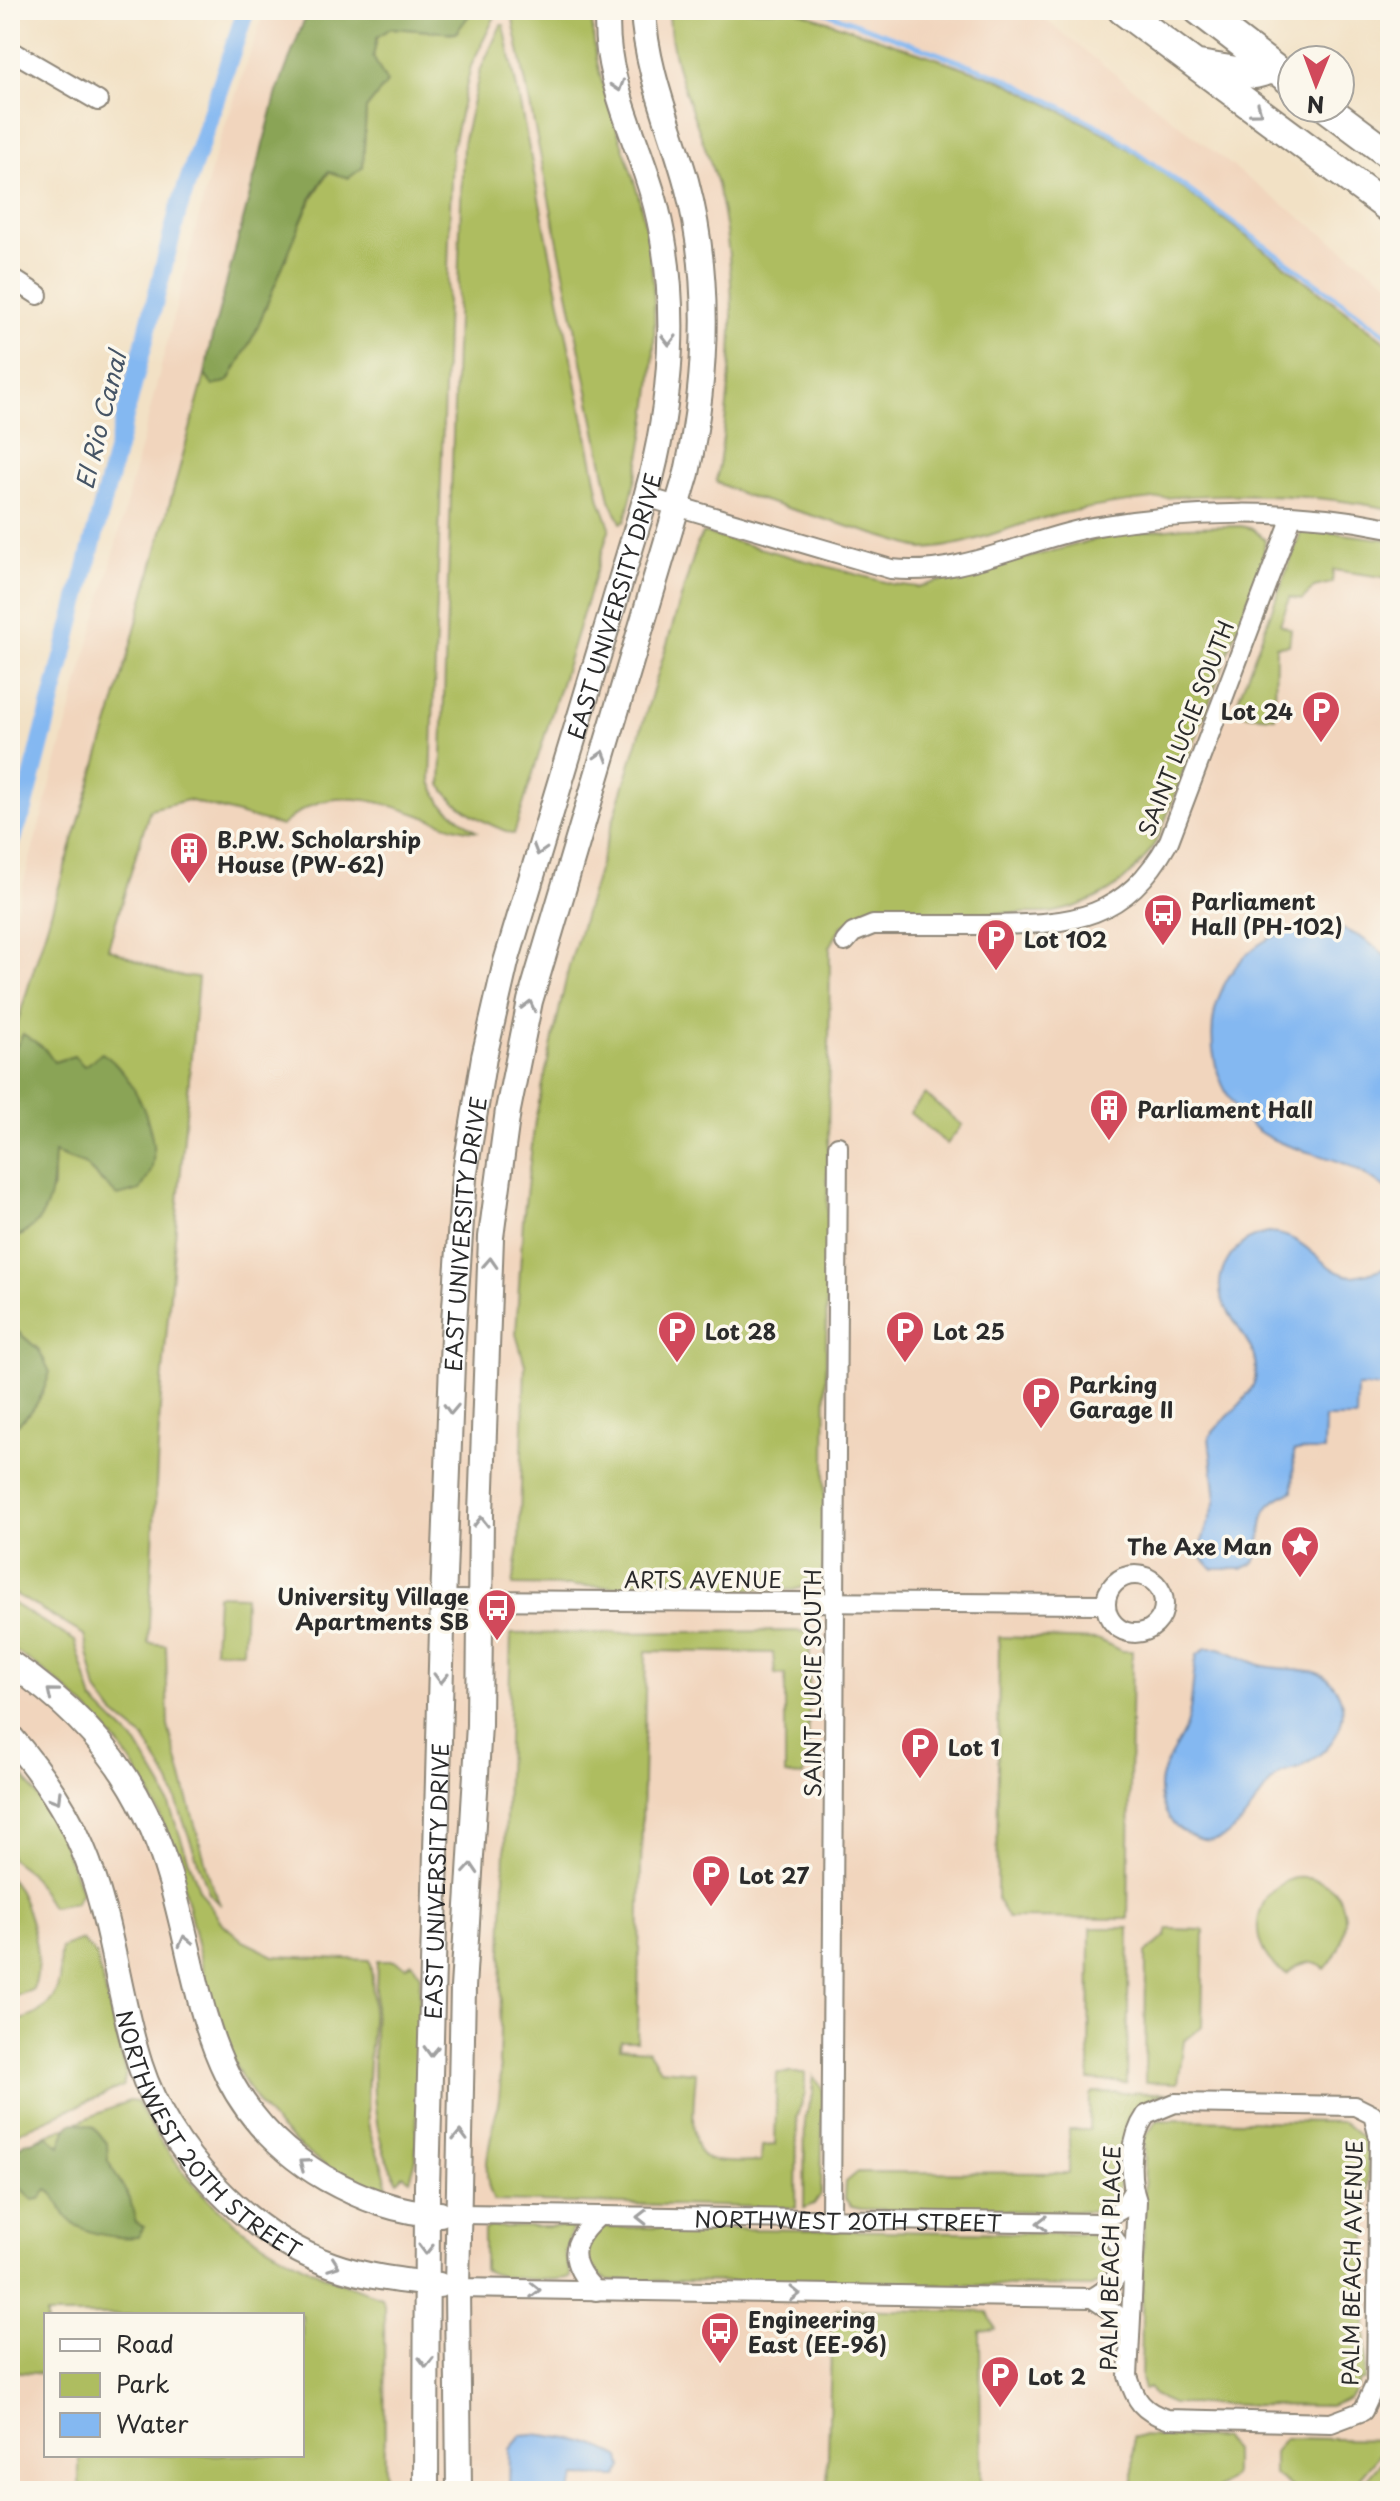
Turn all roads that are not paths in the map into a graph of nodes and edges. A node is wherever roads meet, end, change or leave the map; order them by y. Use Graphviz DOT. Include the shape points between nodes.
graph roads {
  1 [pos="608,10"];
  2 [pos="643,10"];
  3 [pos="1122,10"];
  4 [pos="1198,10"];
  5 [pos="10,50"];
  6 [pos="1194,64"];
  7 [pos="1276,71"];
  8 [pos="1276,76"];
  9 [pos="98,101"];
  10 [pos="1348,124"];
  11 [pos="1390,155"];
  12 [pos="1390,209"];
  13 [pos="10,277"];
  14 [pos="38,295"];
  15 [pos="646,497"];
  16 [pos="678,506"];
  17 [pos="1292,517"];
  18 [pos="1390,528"];
  19 [pos="845,942"];
  20 [pos="838,1146"];
  21 [pos="444,1600"];
  22 [pos="482,1600"];
  23 [pos="836,1603"];
  24 [pos="1105,1604"];
  25 [pos="10,1663"];
  26 [pos="10,1736"];
  27 [pos="1373,2115"];
  28 [pos="1133,2191"];
  29 [pos="427,2214"];
  30 [pos="458,2214"];
  31 [pos="599,2216"];
  32 [pos="831,2220"];
  33 [pos="1098,2223"];
  34 [pos="426,2284"];
  35 [pos="457,2288"];
  36 [pos="596,2291"];
  37 [pos="1092,2298"];
  38 [pos="1130,2335"];
  39 [pos="1363,2411"];
  40 [pos="426,2491"];
  41 [pos="459,2491"];
  1 -- 15 [label="street, EAST UNIVERSITY DRIVE, one-way" via="608,49 656,207 668,295 664,421"];
  2 -- 16 [label="street, EAST UNIVERSITY DRIVE" via="649,64 686,182 702,286 699,418"];
  3 -- 6 [label="main road"];
  4 -- 7 [label="main road"];
  5 -- 9 [label="street"];
  6 -- 8 [label="main road"];
  6 -- 12 [label="main road, one-way"];
  10 -- 11 [label="main road"];
  13 -- 14 [label="street"];
  15 -- 16 [label="street"];
  15 -- 21 [label="street, EAST UNIVERSITY DRIVE, one-way" via="510,948 475,1101 459,1231"];
  16 -- 17 [label="street" via="915,572 956,567 1091,527 1219,515"];
  22 -- 16 [label="street, EAST UNIVERSITY DRIVE, one-way" via="491,1237 508,1110 543,955"];
  17 -- 18 [label="street"];
  17 -- 19 [label="street, SAINT LUCIE SOUTH" via="1169,841 1138,885 1099,913 1067,922 873,925"];
  20 -- 23 [label="street, SAINT LUCIE SOUTH"];
  21 -- 22 [label="street, ARTS AVENUE"];
  21 -- 29 [label="street, EAST UNIVERSITY DRIVE, one-way"];
  22 -- 23 [label="street, ARTS AVENUE"];
  30 -- 22 [label="street, EAST UNIVERSITY DRIVE, one-way"];
  23 -- 24 [label="street, ARTS AVENUE"];
  23 -- 32 [label="street, SAINT LUCIE SOUTH"];
  29 -- 25 [label="street, NORTHWEST 20TH STREET, one-way" via="388,2207 314,2171 288,2152 244,2105 208,2034 169,1872 130,1784 73,1711"];
  26 -- 34 [label="street, NORTHWEST 20TH STREET, one-way" via="53,1791 83,1848 145,2079 169,2126 199,2167 242,2210 306,2254 356,2272"];
  27 -- 28 [label="street, PALM BEACH PLACE" via="1355,2106 1159,2107 1146,2115 1134,2139"];
  27 -- 39 [label="street, PALM BEACH AVENUE" via="1379,2138 1376,2383"];
  28 -- 33 [label="street" via="1122,2209"];
  28 -- 38 [label="street, PALM BEACH PLACE" via="1137,2201"];
  29 -- 30 [label="street, NORTHWEST 20TH STREET"];
  29 -- 34 [label="street, EAST UNIVERSITY DRIVE, one-way"];
  30 -- 31 [label="street, NORTHWEST 20TH STREET"];
  30 -- 35 [label="street, EAST UNIVERSITY DRIVE"];
  32 -- 31 [label="street, NORTHWEST 20TH STREET, one-way"];
  31 -- 36 [label="street" via="582,2231 575,2258 582,2277"];
  33 -- 32 [label="street, NORTHWEST 20TH STREET, one-way"];
  33 -- 37 [label="street" via="1116,2242 1121,2263 1115,2282"];
  34 -- 35 [label="street, NORTHWEST 20TH STREET"];
  34 -- 40 [label="street, EAST UNIVERSITY DRIVE, one-way"];
  35 -- 36 [label="street, NORTHWEST 20TH STREET, one-way"];
  35 -- 41 [label="street, EAST UNIVERSITY DRIVE"];
  36 -- 37 [label="street, NORTHWEST 20TH STREET, one-way"];
  37 -- 38 [label="street" via="1116,2314"];
  38 -- 39 [label="street, PALM BEACH PLACE" via="1128,2376 1135,2397 1167,2419 1331,2423"];
}
